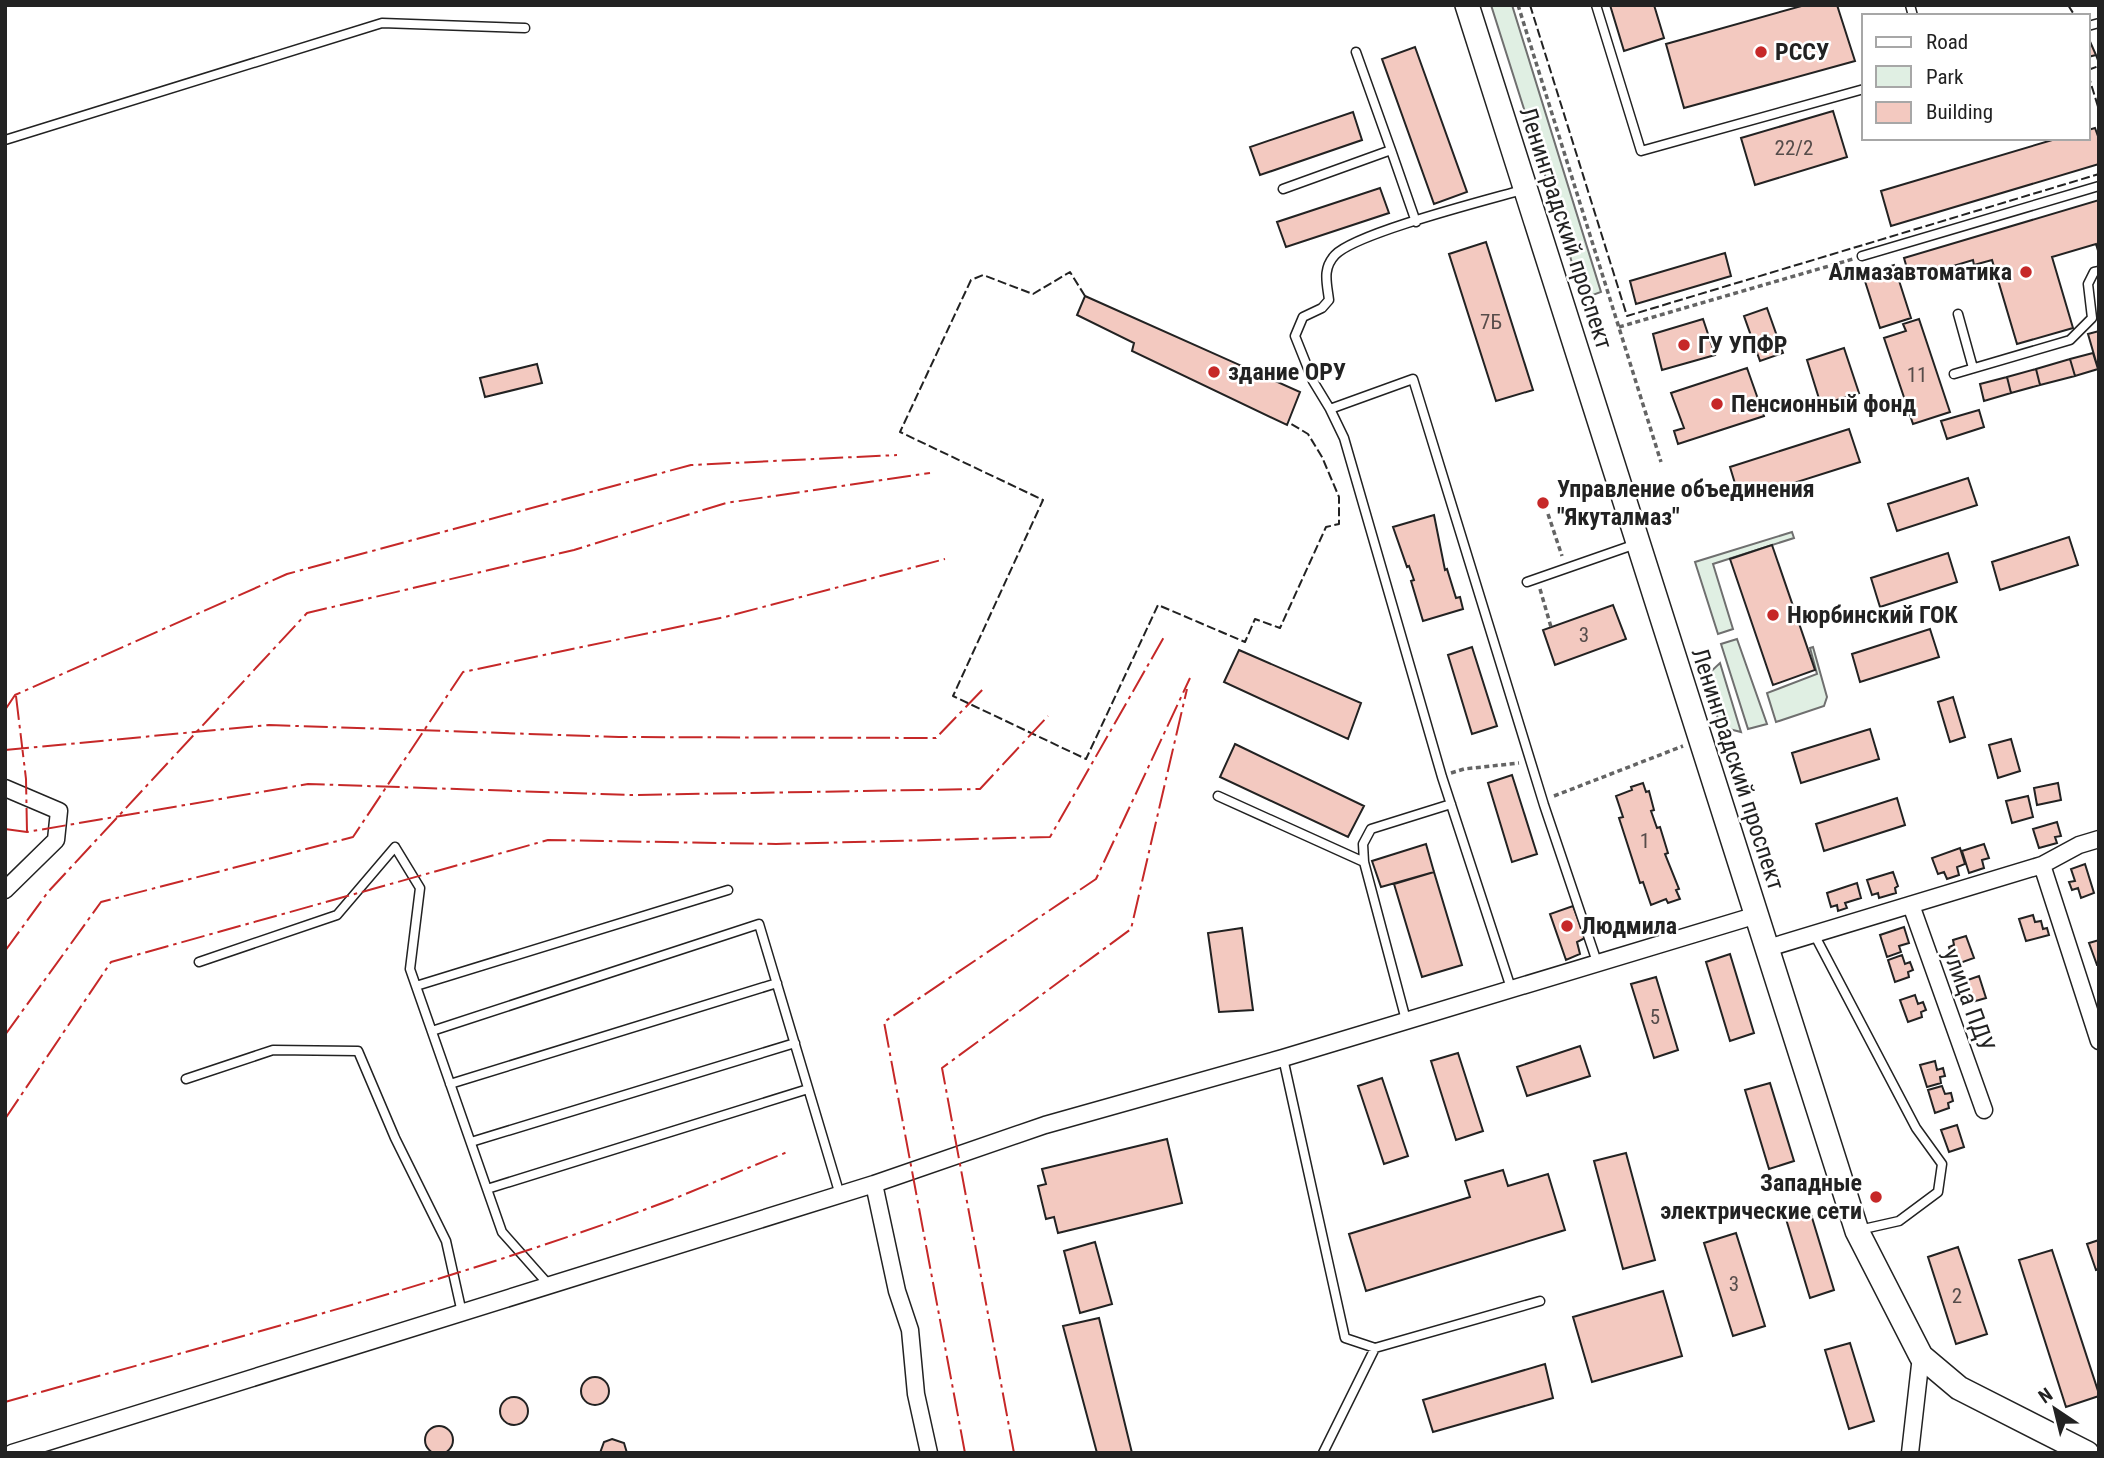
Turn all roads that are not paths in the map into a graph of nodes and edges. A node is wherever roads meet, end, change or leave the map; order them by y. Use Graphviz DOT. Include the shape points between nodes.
graph roads {
  1 [pos="1468,5"];
  2 [pos="1596,5"];
  3 [pos="525,28"];
  4 [pos="1356,52"];
  5 [pos="1862,90"];
  6 [pos="5,140"];
  7 [pos="1391,150"];
  8 [pos="2099,186"];
  9 [pos="1283,189"];
  10 [pos="1526,189"];
  11 [pos="1416,222"];
  12 [pos="1862,256"];
  13 [pos="2099,271"];
  14 [pos="1958,314"];
  15 [pos="2095,317"];
  16 [pos="1973,368"];
  17 [pos="1954,373"];
  18 [pos="1330,409"];
  19 [pos="1639,543"];
  20 [pos="1527,582"];
  21 [pos="5,788"];
  22 [pos="1218,796"];
  23 [pos="1451,804"];
  24 [pos="2099,839"];
  25 [pos="1364,862"];
  26 [pos="2042,865"];
  27 [pos="5,890"];
  28 [pos="728,890"];
  29 [pos="1910,905"];
  30 [pos="1757,915"];
  31 [pos="1814,934"];
  32 [pos="1768,948"];
  33 [pos="200,962"];
  34 [pos="1597,962"];
  35 [pos="777,983"];
  36 [pos="416,986"];
  37 [pos="1511,988"];
  38 [pos="1406,1020"];
  39 [pos="432,1031"];
  40 [pos="2099,1041"];
  41 [pos="794,1043"];
  42 [pos="1283,1058"];
  43 [pos="186,1079"];
  44 [pos="450,1084"];
  45 [pos="808,1089"];
  46 [pos="1984,1110"];
  47 [pos="471,1142"];
  48 [pos="874,1184"];
  49 [pos="487,1188"];
  50 [pos="840,1195"];
  51 [pos="1857,1231"];
  52 [pos="549,1285"];
  53 [pos="1540,1301"];
  54 [pos="462,1312"];
  55 [pos="1376,1349"];
  56 [pos="1921,1356"];
  57 [pos="12,1453"];
  58 [pos="929,1453"];
  59 [pos="1324,1453"];
  60 [pos="1910,1453"];
  61 [pos="2087,1453"];
  1 -- 10 [label="main road, Ленинградский проспект"];
  2 -- 5 [label="lane" via="1641,151"];
  3 -- 6 [label="lane" via="382,23"];
  4 -- 7 [label="lane"];
  7 -- 9 [label="lane"];
  7 -- 11 [label="lane"];
  8 -- 12 [label="lane"];
  10 -- 11 [label="lane"];
  10 -- 19 [label="main road, Ленинградский проспект"];
  11 -- 18 [label="lane" via="1364,238 1336,254 1325,271 1329,300 1303,317 1295,336"];
  13 -- 15 [label="lane" via="2088,284"];
  14 -- 16 [label="lane"];
  15 -- 16 [label="lane" via="2070,340"];
  16 -- 17 [label="lane"];
  18 -- 23 [label="lane" via="1343,438"];
  18 -- 34 [label="lane" via="1413,379"];
  19 -- 20 [label="lane"];
  19 -- 30 [label="main road, Ленинградский проспект"];
  21 -- 27 [label="street" via="59,811 57,840"];
  22 -- 25 [label="lane"];
  23 -- 25 [label="lane" via="1371,829 1363,844"];
  23 -- 37 [label="lane"];
  24 -- 26 [label="street"];
  25 -- 38 [label="lane"];
  26 -- 29 [label="street"];
  26 -- 40 [label="street"];
  28 -- 36 [label="lane"];
  29 -- 31 [label="street"];
  29 -- 46 [label="street, улица ПДУ"];
  30 -- 32 [label="main road, Ленинградский проспект"];
  30 -- 34 [label="street"];
  31 -- 32 [label="street"];
  31 -- 51 [label="lane" via="1916,1128 1942,1164 1938,1192 1899,1221"];
  32 -- 51 [label="main road, Ленинградский проспект"];
  33 -- 36 [label="lane" via="337,915 395,847 420,888 410,969"];
  34 -- 37 [label="street"];
  35 -- 39 [label="lane" via="759,924"];
  35 -- 41 [label="lane"];
  35 -- 44 [label="lane"];
  36 -- 39 [label="lane"];
  37 -- 38 [label="street"];
  38 -- 42 [label="street"];
  39 -- 44 [label="lane"];
  41 -- 45 [label="lane"];
  41 -- 47 [label="lane"];
  42 -- 48 [label="street" via="1045,1125"];
  42 -- 55 [label="lane" via="1345,1338"];
  43 -- 54 [label="lane" via="274,1050 358,1051 446,1241"];
  44 -- 47 [label="lane"];
  45 -- 49 [label="lane"];
  45 -- 50 [label="lane"];
  47 -- 49 [label="lane"];
  48 -- 50 [label="street"];
  48 -- 58 [label="street" via="910,1330 916,1394"];
  49 -- 52 [label="lane" via="502,1233"];
  50 -- 52 [label="street"];
  51 -- 56 [label="main road, Ленинградский проспект"];
  52 -- 54 [label="street"];
  53 -- 55 [label="lane"];
  54 -- 57 [label="street"];
  55 -- 59 [label="lane"];
  56 -- 60 [label="street"];
  56 -- 61 [label="main road, Ленинградский проспект" via="1959,1388"];
}
